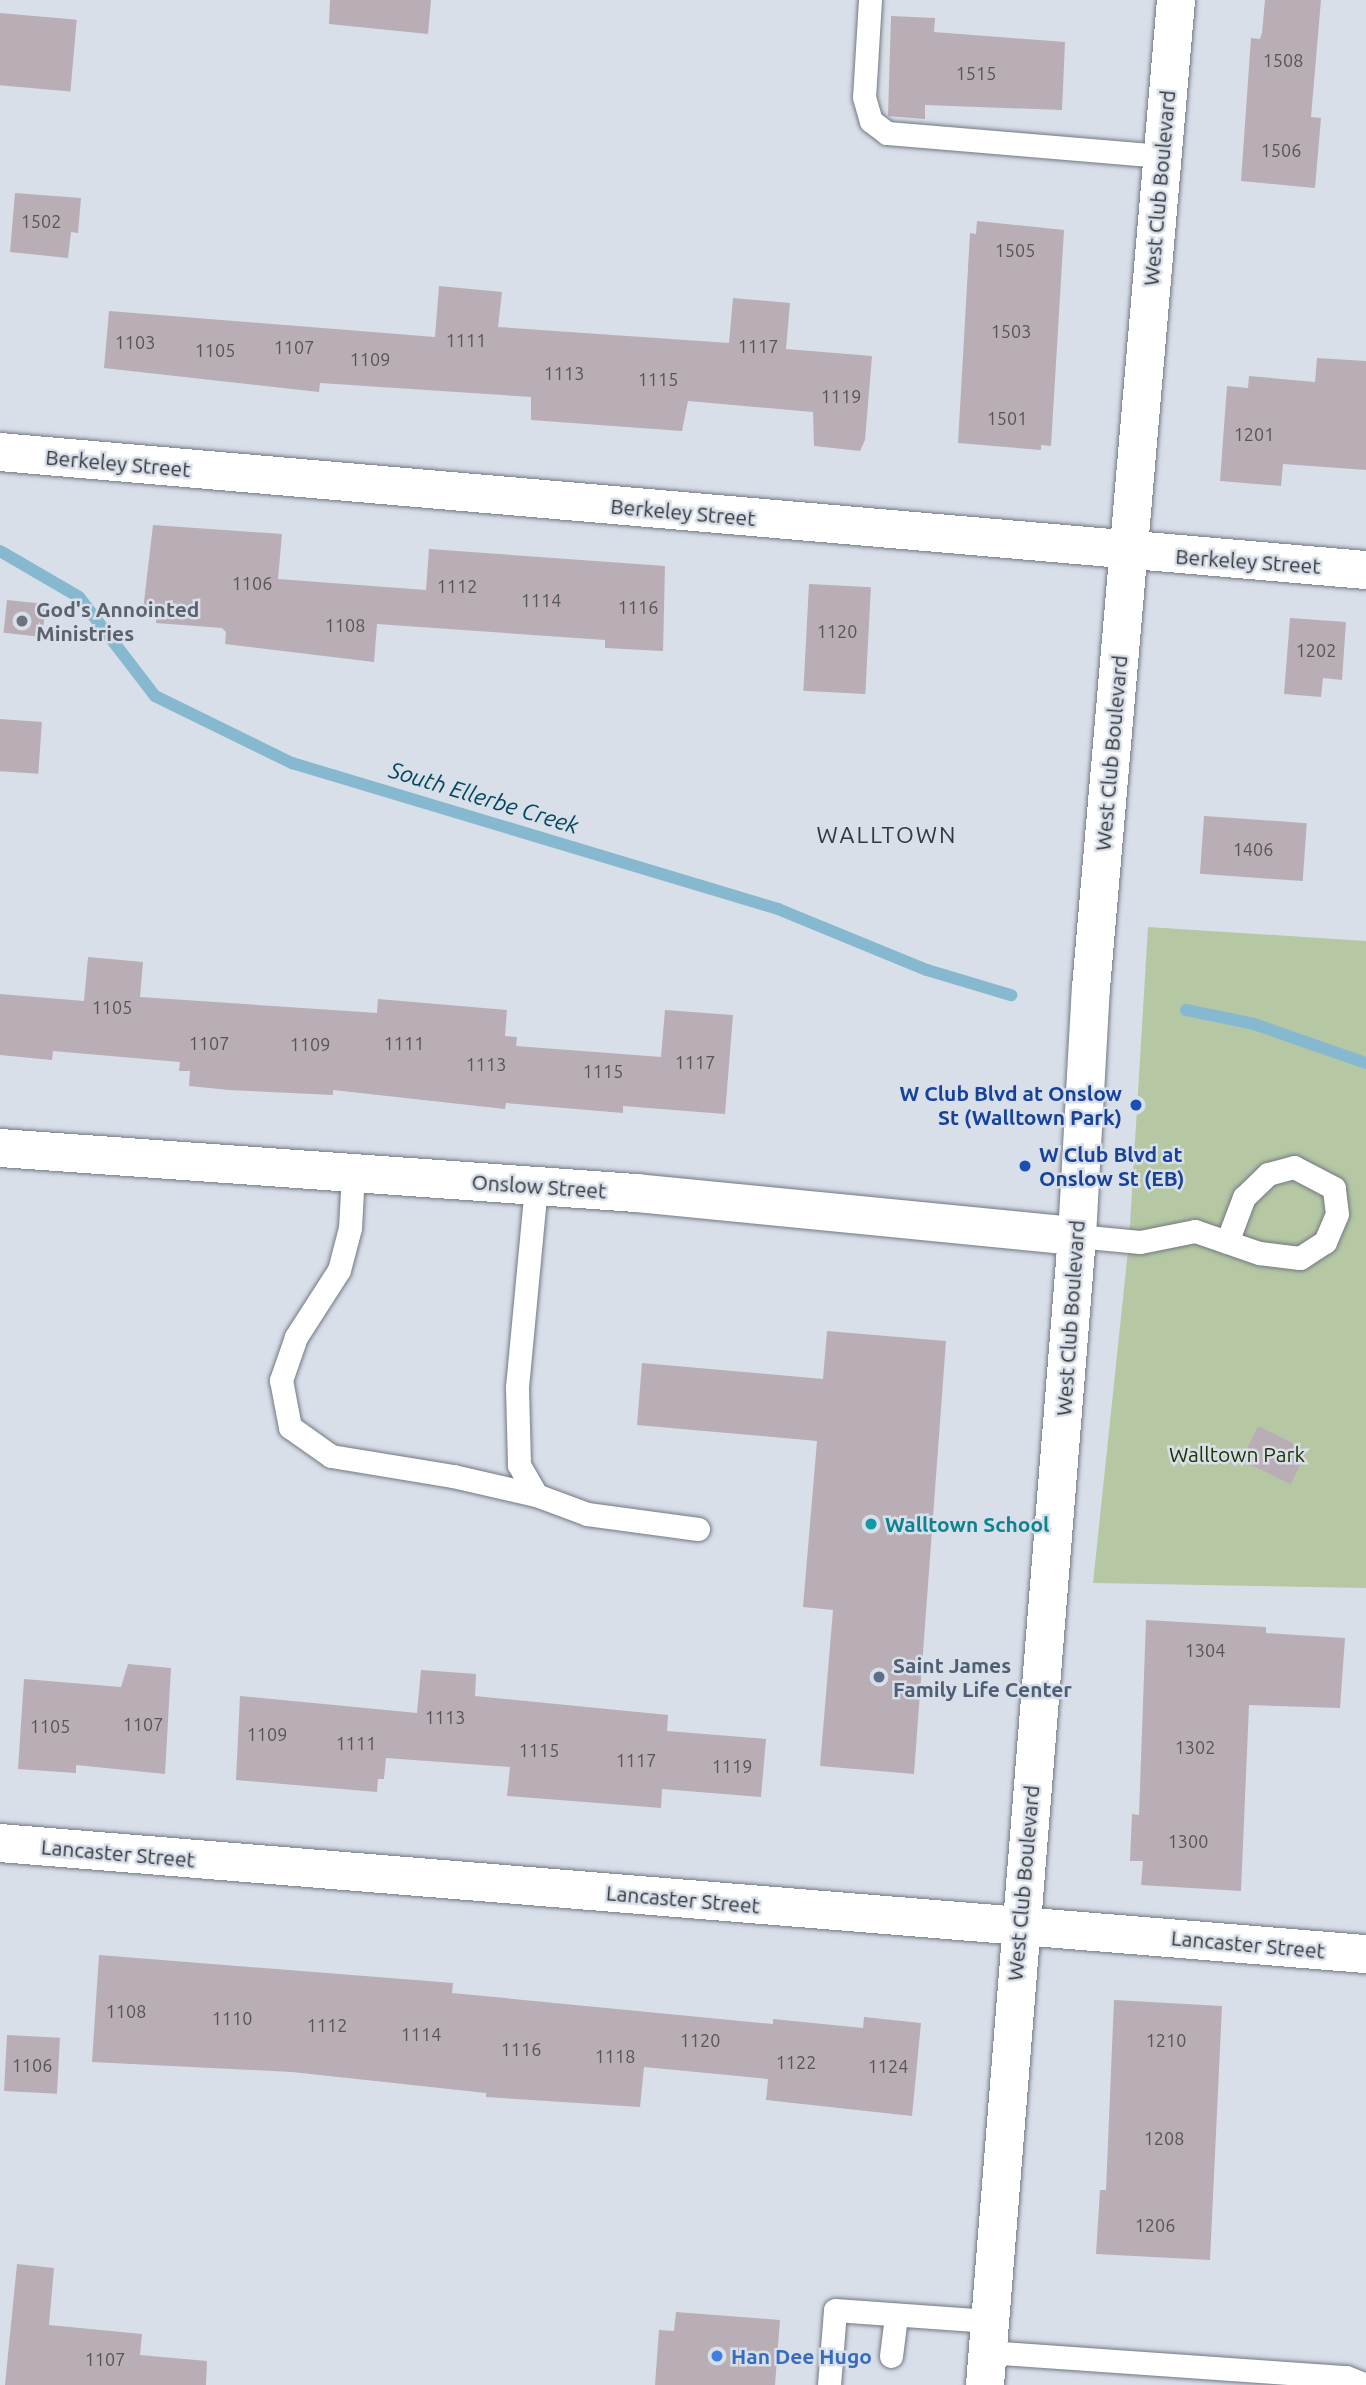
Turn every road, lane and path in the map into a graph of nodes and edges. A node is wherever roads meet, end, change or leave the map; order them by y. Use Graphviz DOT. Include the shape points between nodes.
graph roads {
  1 [pos="870,0"];
  2 [pos="1176,0"];
  3 [pos="1162,156"];
  4 [pos="0,452"];
  5 [pos="1127,551"];
  6 [pos="1366,570"];
  7 [pos="0,1148"];
  8 [pos="353,1173"];
  9 [pos="536,1186"];
  10 [pos="1077,1236"];
  11 [pos="1227,1242"];
  12 [pos="536,1495"];
  13 [pos="698,1529"];
  14 [pos="0,1843"];
  15 [pos="1018,1925"];
  16 [pos="1366,1954"];
  17 [pos="895,2316"];
  18 [pos="987,2353"];
  19 [pos="891,2356"];
  20 [pos="829,2385"];
  21 [pos="1366,2385"];
  1 -- 3 [label="lane" via="864,97 871,121 887,133"];
  2 -- 3 [label="street, West Club Boulevard"];
  3 -- 5 [label="street, West Club Boulevard"];
  4 -- 5 [label="street, Berkeley Street"];
  5 -- 6 [label="street, Berkeley Street"];
  5 -- 10 [label="street, West Club Boulevard" via="1091,988"];
  7 -- 8 [label="street, Onslow Street"];
  8 -- 9 [label="street, Onslow Street"];
  8 -- 12 [label="lane" via="351,1228 338,1270 296,1336 281,1380 290,1427 331,1456"];
  9 -- 10 [label="street, Onslow Street"];
  9 -- 12 [label="lane" via="517,1388 519,1465"];
  10 -- 11 [label="lane" via="1140,1242 1195,1231"];
  10 -- 15 [label="street, West Club Boulevard"];
  11 -- 11 [label="lane" via="1259,1254 1300,1258 1325,1242 1337,1214 1334,1188 1294,1167 1268,1174 1244,1197"];
  12 -- 13 [label="lane" via="587,1514"];
  14 -- 15 [label="street, Lancaster Street"];
  15 -- 16 [label="street, Lancaster Street"];
  15 -- 18 [label="street, West Club Boulevard"];
  17 -- 18 [label="lane"];
  17 -- 19 [label="lane"];
  17 -- 20 [label="lane" via="835,2310"];
  18 -- 21 [label="lane" via="1346,2377"];
}
